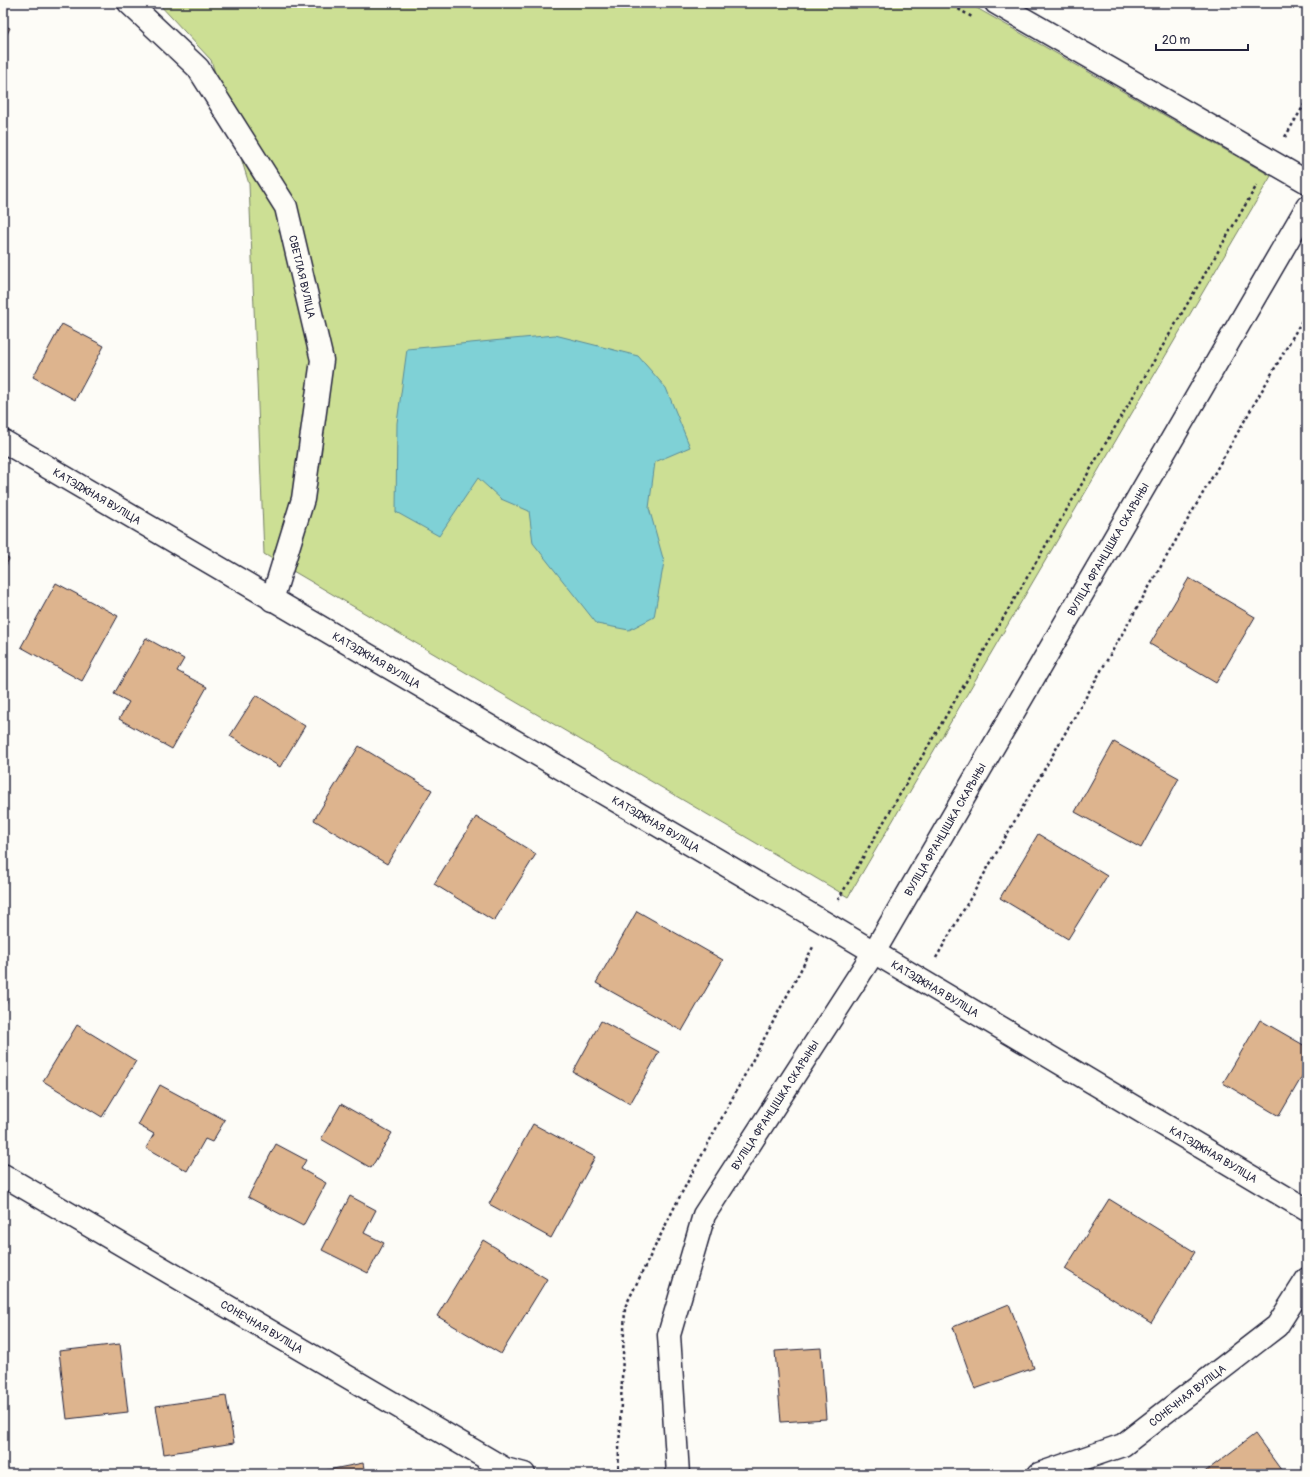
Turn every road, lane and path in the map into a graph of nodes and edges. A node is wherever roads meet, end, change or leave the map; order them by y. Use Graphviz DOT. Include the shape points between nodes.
graph roads {
  1 [pos="129,3"];
  2 [pos="996,3"];
  3 [pos="1307,100"];
  4 [pos="1271,161"];
  5 [pos="1307,182"];
  6 [pos="1307,207"];
  7 [pos="1307,312"];
  8 [pos="3,442"];
  9 [pos="272,600"];
  10 [pos="825,923"];
  11 [pos="874,952"];
  12 [pos="923,981"];
  13 [pos="3,1174"];
  14 [pos="1307,1210"];
  15 [pos="1307,1279"];
  16 [pos="524,1474"];
  17 [pos="618,1474"];
  18 [pos="678,1474"];
  19 [pos="1039,1474"];
  1 -- 9 [label="street, СВЕТЛАЯ ВУЛІЦА" via="198,68 286,207 322,360 303,499"];
  2 -- 4 [label="street"];
  3 -- 4 [label="path"];
  4 -- 5 [label="street"];
  4 -- 10 [label="path"];
  6 -- 11 [label="street, ВУЛІЦА ФРАНЦІШКА СКАРЫНЫ"];
  7 -- 12 [label="path"];
  8 -- 9 [label="street, КАТЭДЖНАЯ ВУЛІЦА"];
  9 -- 10 [label="street, КАТЭДЖНАЯ ВУЛІЦА"];
  10 -- 11 [label="street, КАТЭДЖНАЯ ВУЛІЦА"];
  10 -- 17 [label="path" via="678,1200 625,1306"];
  11 -- 12 [label="street, КАТЭДЖНАЯ ВУЛІЦА"];
  11 -- 18 [label="street, ВУЛІЦА ФРАНЦІШКА СКАРЫНЫ" via="704,1215 669,1335"];
  12 -- 14 [label="street, КАТЭДЖНАЯ ВУЛІЦА"];
  13 -- 16 [label="street, СОНЕЧНАЯ ВУЛІЦА" via="505,1469"];
  15 -- 19 [label="street, СОНЕЧНАЯ ВУЛІЦА" via="1277,1326 1123,1445"];
}
